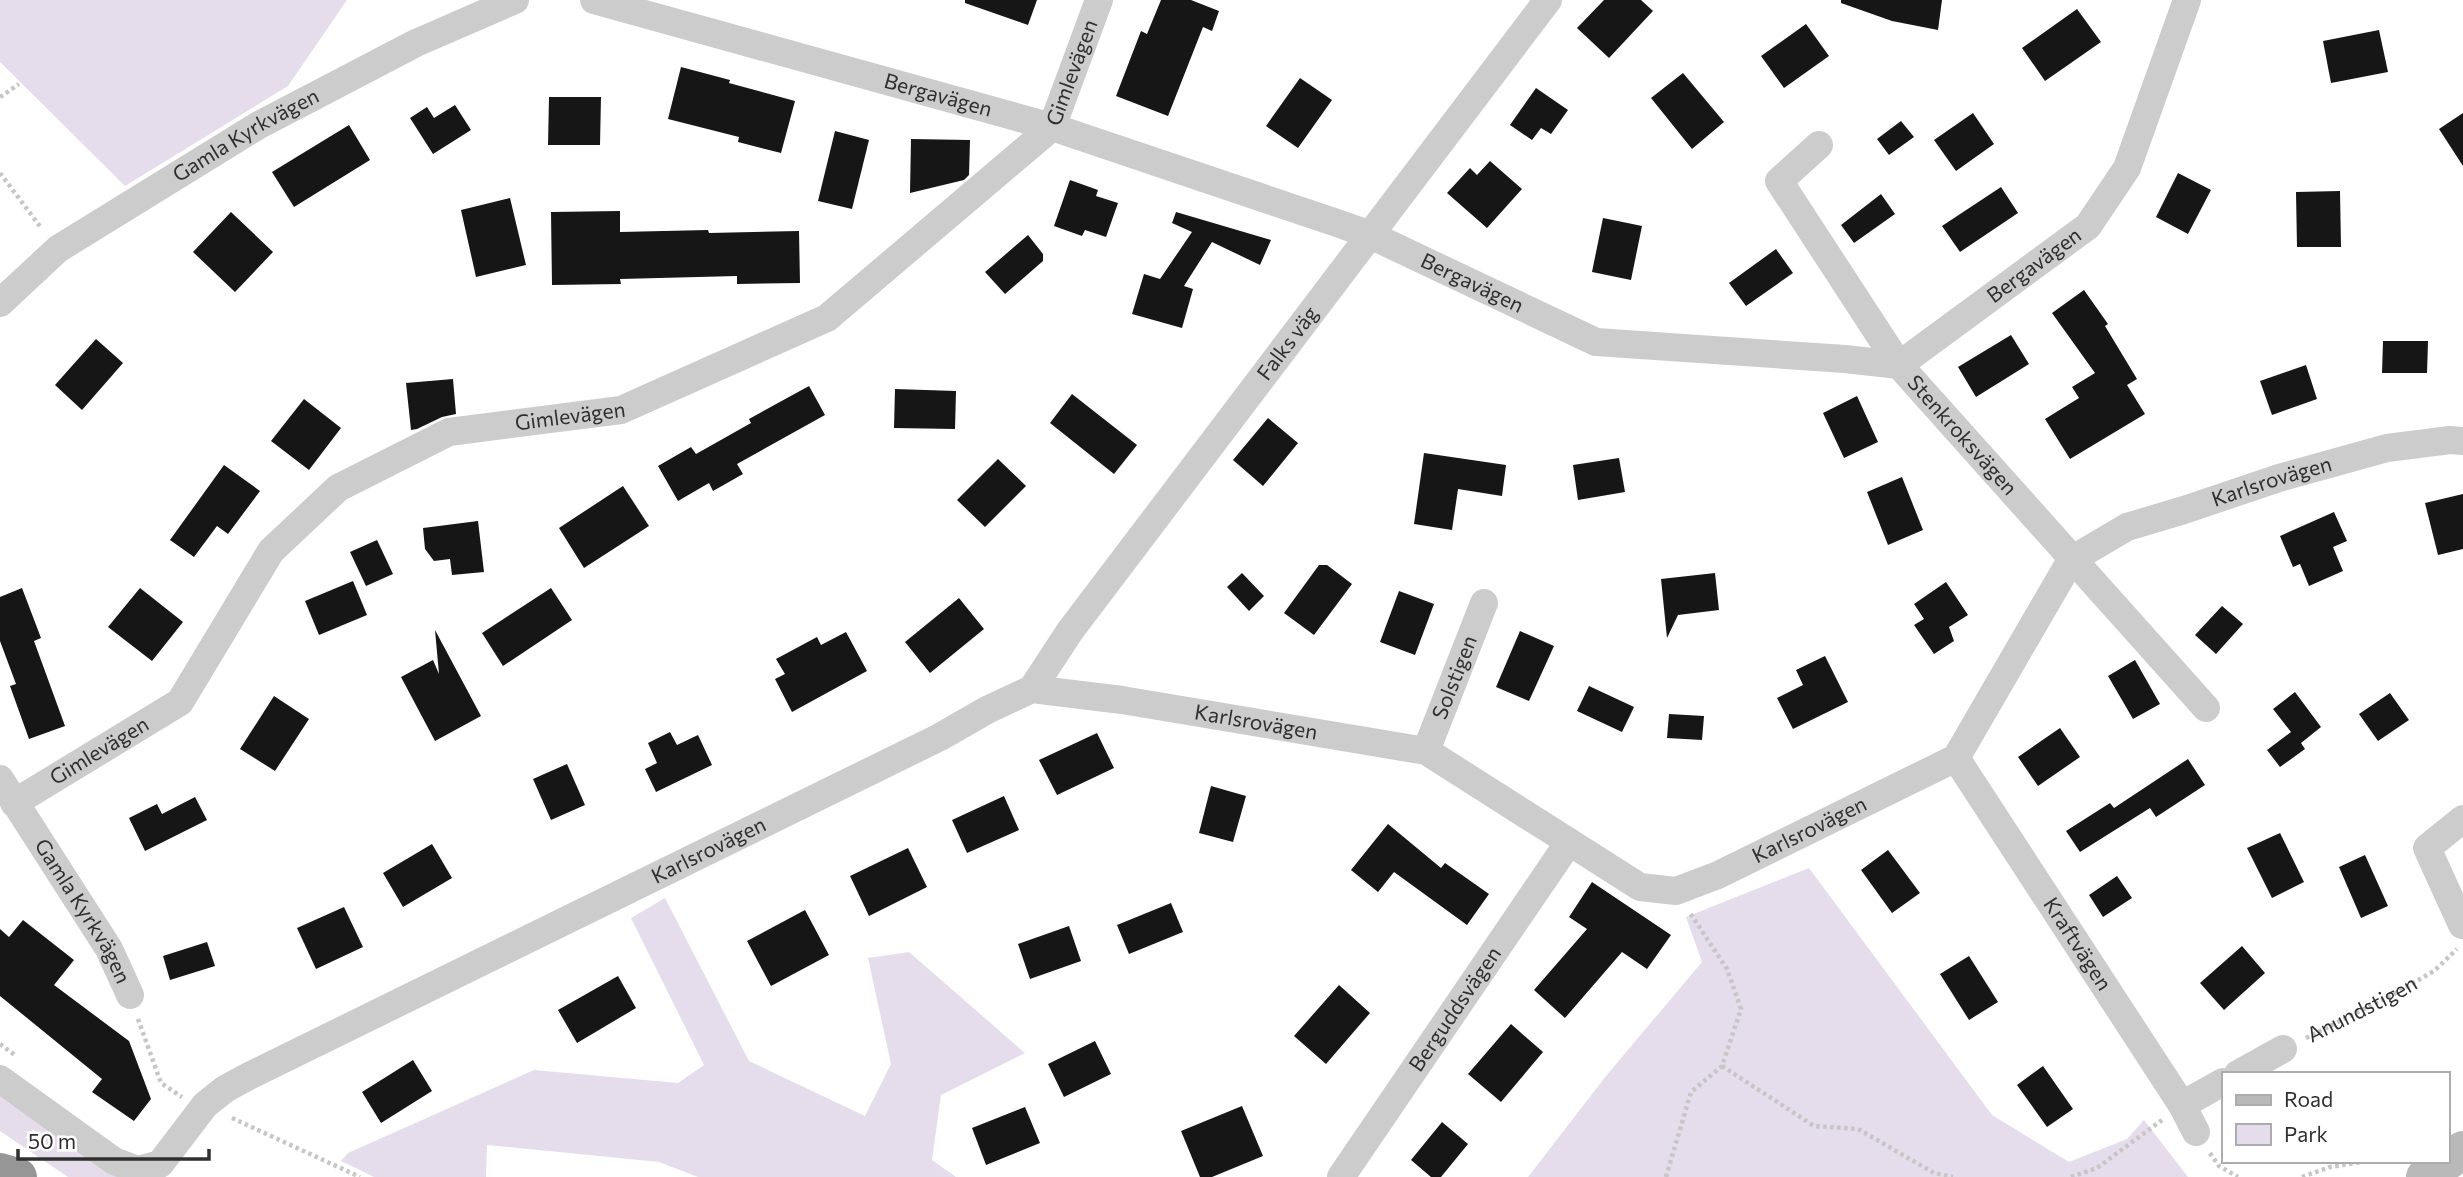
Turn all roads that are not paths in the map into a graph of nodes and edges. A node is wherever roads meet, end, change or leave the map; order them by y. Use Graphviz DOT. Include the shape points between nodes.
graph roads {
  1 [pos="515,0"];
  2 [pos="594,0"];
  3 [pos="1099,0"];
  4 [pos="1548,0"];
  5 [pos="2188,0"];
  6 [pos="1052,127"];
  7 [pos="1819,145"];
  8 [pos="1368,234"];
  9 [pos="0,303"];
  10 [pos="1899,365"];
  11 [pos="2463,441"];
  12 [pos="2071,560"];
  13 [pos="1484,603"];
  14 [pos="1032,690"];
  15 [pos="2206,708"];
  16 [pos="1426,751"];
  17 [pos="1956,758"];
  18 [pos="7,791"];
  19 [pos="2463,819"];
  20 [pos="1569,842"];
  21 [pos="2462,925"];
  22 [pos="130,995"];
  23 [pos="2283,1049"];
  24 [pos="2242,1072"];
  25 [pos="0,1079"];
  26 [pos="2222,1083"];
  27 [pos="2182,1105"];
  28 [pos="2196,1132"];
  29 [pos="2445,1163"];
  30 [pos="0,1172"];
  31 [pos="18,1177"];
  32 [pos="1341,1177"];
  33 [pos="2425,1177"];
  1 -- 9 [label="street, Gamla Kyrkvägen" via="416,43 259,125 58,249"];
  2 -- 6 [label="street, Bergavägen"];
  3 -- 6 [label="street, Gimlevägen"];
  4 -- 8 [label="street, Falks väg"];
  5 -- 10 [label="street, Bergavägen" via="2127,168 2088,226"];
  6 -- 8 [label="street, Bergavägen"];
  6 -- 18 [label="street, Gimlevägen" via="827,318 621,410 449,432 338,488 271,551 180,702"];
  7 -- 10 [label="street, Stenkroksvägen" via="1779,181"];
  8 -- 10 [label="street, Bergavägen" via="1595,342"];
  8 -- 14 [label="street, Falks väg" via="1070,631"];
  10 -- 12 [label="street, Stenkroksvägen"];
  11 -- 12 [label="street, Karlsrovägen" via="2387,448 2279,478 2126,527"];
  12 -- 15 [label="street, Stenkroksvägen"];
  12 -- 17 [label="street, Karlsrovägen"];
  13 -- 16 [label="street, Solstigen"];
  14 -- 16 [label="street, Karlsrovägen" via="1122,700"];
  14 -- 25 [label="street, Karlsrovägen" via="225,1089 205,1105 160,1164 138,1170 114,1161"];
  16 -- 20 [label="street, Karlsrovägen"];
  17 -- 20 [label="street, Karlsrovägen" via="1676,891 1640,887"];
  17 -- 27 [label="street, Kraftvägen"];
  18 -- 22 [label="street, Gamla Kyrkvägen" via="109,949"];
  19 -- 21 [label="street" via="2427,848"];
  20 -- 32 [label="street, Berguddsvägen"];
  23 -- 24 [label="street, Anundstigen"];
  26 -- 27 [label="street"];
  27 -- 28 [label="street, Kraftvägen"];
  29 -- 33 [label="street"];
  30 -- 31 [label="highway"];
}
